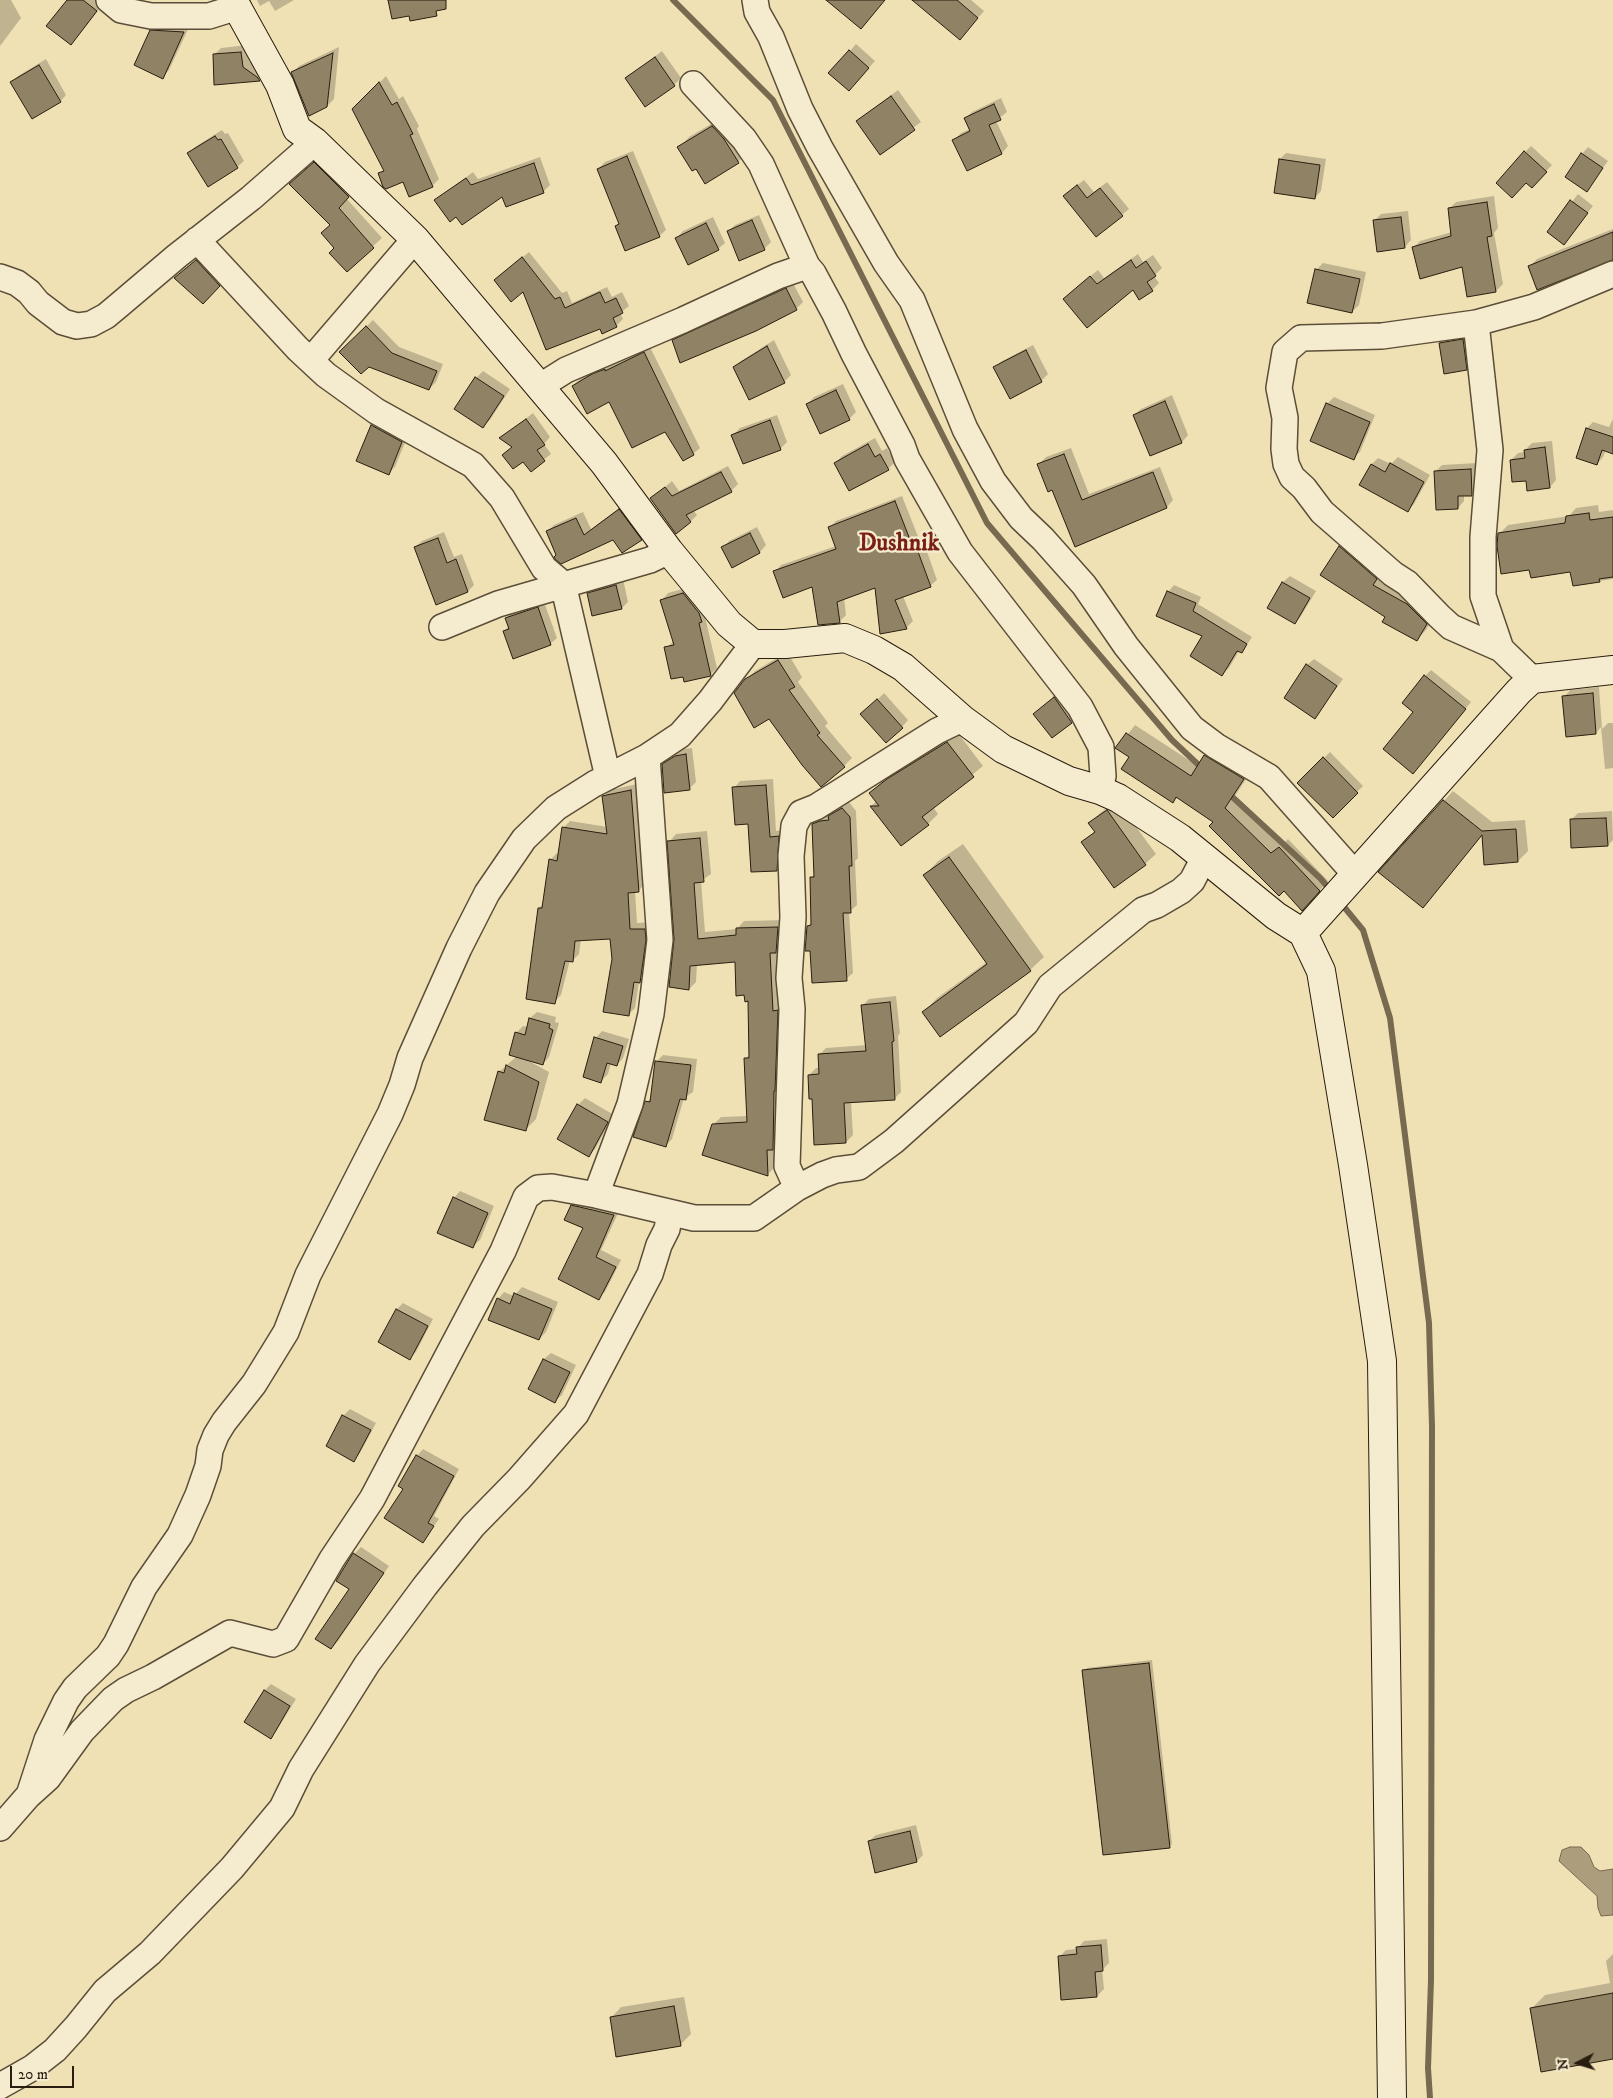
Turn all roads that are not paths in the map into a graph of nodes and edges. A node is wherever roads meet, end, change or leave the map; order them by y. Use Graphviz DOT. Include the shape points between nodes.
graph roads {
  1 [pos="109,0"];
  2 [pos="755,0"];
  3 [pos="236,4"];
  4 [pos="693,84"];
  5 [pos="315,142"];
  6 [pos="414,238"];
  7 [pos="197,240"];
  8 [pos="807,266"];
  9 [pos="1613,274"];
  10 [pos="0,277"];
  11 [pos="1476,322"];
  12 [pos="311,360"];
  13 [pos="538,387"];
  14 [pos="669,550"];
  15 [pos="563,584"];
  16 [pos="442,627"];
  17 [pos="753,644"];
  18 [pos="1501,649"];
  19 [pos="1613,670"];
  20 [pos="1532,679"];
  21 [pos="962,720"];
  22 [pos="646,757"];
  23 [pos="608,777"];
  24 [pos="1100,790"];
  25 [pos="1204,858"];
  26 [pos="1350,880"];
  27 [pos="1303,933"];
  28 [pos="797,1188"];
  29 [pos="596,1195"];
  30 [pos="670,1213"];
  31 [pos="28,1796"];
  32 [pos="0,1828"];
  33 [pos="0,2086"];
  34 [pos="1392,2098"];
  1 -- 3 [label="street" via="121,10 151,16 209,16"];
  2 -- 26 [label="street" via="757,12 774,44 800,109 886,263 912,300 965,429 993,481 1021,518 1084,584 1126,646 1192,728 1268,776"];
  3 -- 5 [label="street" via="280,85 298,129"];
  4 -- 8 [label="street" via="753,150"];
  5 -- 6 [label="street"];
  5 -- 7 [label="street"];
  6 -- 12 [label="street"];
  6 -- 13 [label="street"];
  7 -- 10 [label="street" via="106,316 91,324 77,326 63,322 17,283"];
  7 -- 12 [label="street"];
  8 -- 13 [label="street" via="566,370"];
  8 -- 24 [label="street" via="838,319 907,459 960,552 1080,707 1101,747 1103,776"];
  9 -- 11 [label="street" via="1534,307"];
  11 -- 18 [label="street" via="1490,450 1483,536 1483,596"];
  11 -- 18 [label="street" via="1382,336 1301,338 1285,352 1279,388 1285,418 1286,464 1292,477 1322,512 1407,583 1451,627"];
  12 -- 15 [label="street" via="353,396 474,466 502,498 544,568"];
  13 -- 14 [label="street" via="604,463"];
  14 -- 15 [label="street" via="650,560"];
  14 -- 17 [label="street" via="729,624"];
  15 -- 16 [label="street" via="498,604"];
  15 -- 23 [label="street"];
  17 -- 21 [label="street" via="845,638 903,667"];
  17 -- 22 [label="street" via="691,724"];
  18 -- 20 [label="street"];
  19 -- 20 [label="street"];
  20 -- 26 [label="street"];
  21 -- 24 [label="street" via="1003,748 1069,781"];
  21 -- 28 [label="street" via="937,731 802,813 794,826 787,1166"];
  22 -- 23 [label="street"];
  22 -- 29 [label="street" via="660,940 652,1014 630,1104"];
  23 -- 31 [label="street" via="545,818 524,839 487,893 410,1058 390,1114 326,1235 286,1332 254,1384 216,1435 198,1495 180,1535 144,1587 116,1644 66,1701 47,1740"];
  24 -- 25 [label="street" via="1165,828"];
  25 -- 27 [label="street" via="1276,916"];
  25 -- 28 [label="street" via="1192,881 1181,891 1143,910 1050,986 1026,1023 894,1141 858,1167 836,1170"];
  26 -- 27 [label="street"];
  27 -- 34 [label="street" via="1321,971 1382,1361"];
  28 -- 30 [label="street" via="754,1218 694,1218"];
  29 -- 30 [label="street"];
  29 -- 31 [label="street" via="552,1187 538,1188 526,1197 503,1251 372,1500 332,1559 286,1639 272,1644 230,1633 126,1690 112,1699 82,1731 53,1772"];
  30 -- 33 [label="street" via="650,1274 576,1414 473,1526 419,1593 367,1664 301,1769 282,1808 232,1868 150,1953 105,1991 55,2050"];
  31 -- 32 [label="street"];
}
